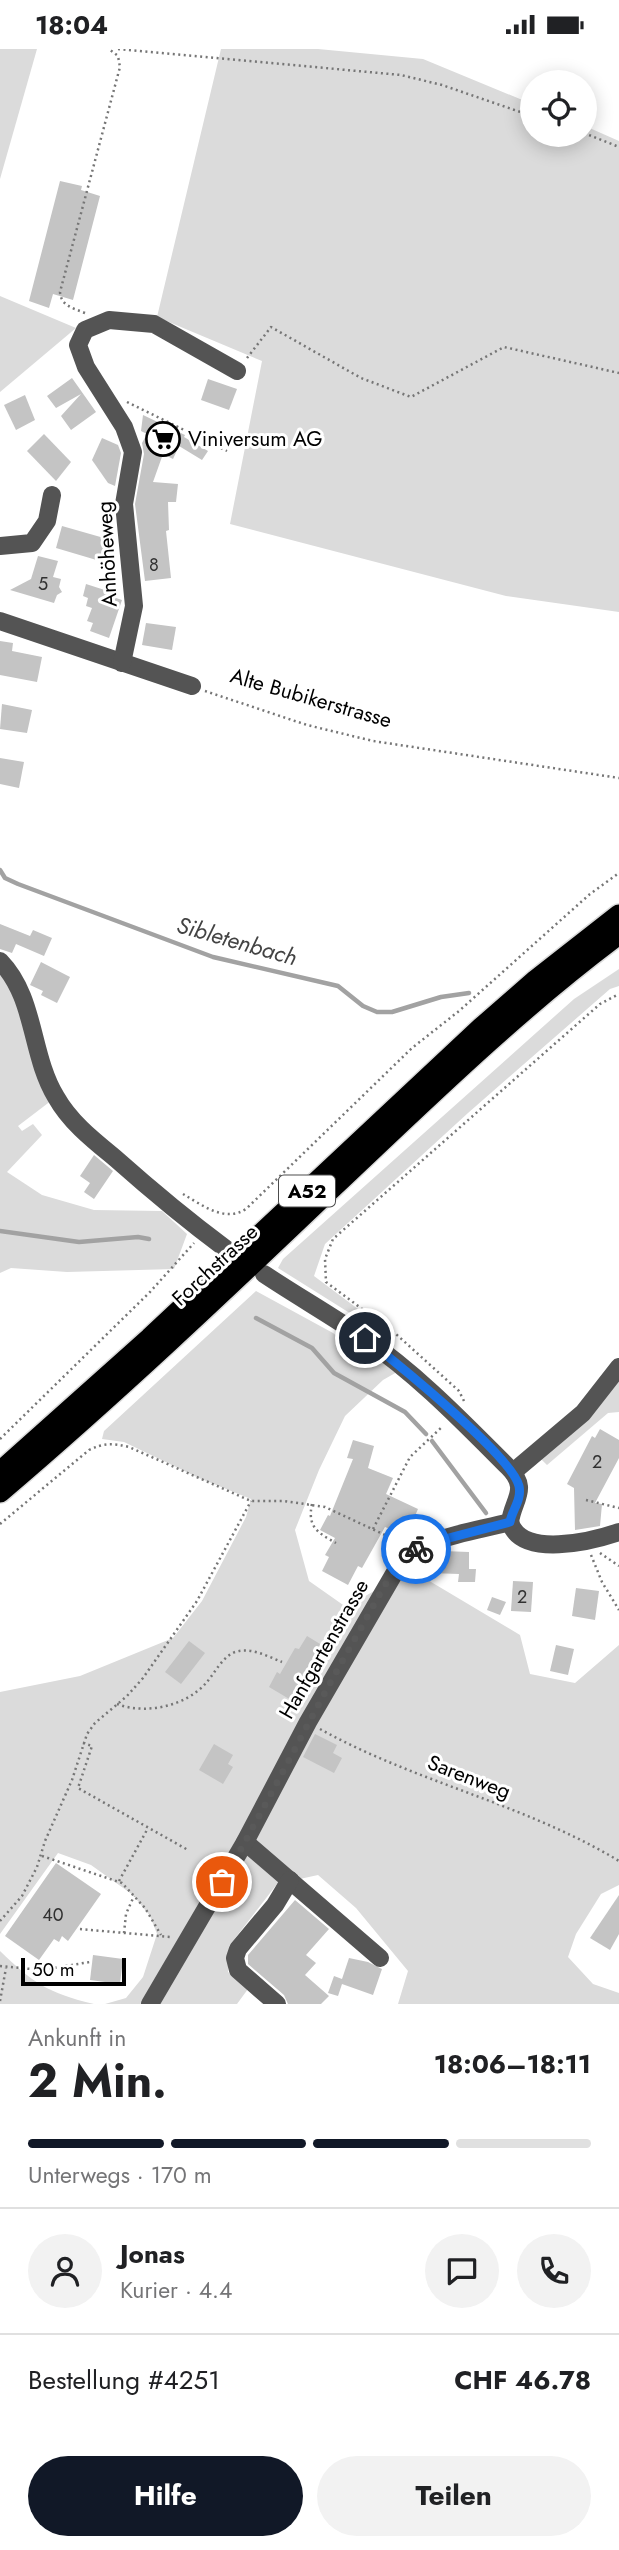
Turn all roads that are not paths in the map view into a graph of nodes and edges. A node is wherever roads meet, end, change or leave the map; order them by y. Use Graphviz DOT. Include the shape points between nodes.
graph roads {
  1 [pos="237,371"];
  2 [pos="52,495"];
  3 [pos="0,546"];
  4 [pos="0,621"];
  5 [pos="122,663"];
  6 [pos="192,686"];
  7 [pos="619,915"];
  8 [pos="619,935"];
  9 [pos="619,948"];
  10 [pos="0,961"];
  11 [pos="560,981"];
  12 [pos="226,1248"];
  13 [pos="264,1275"];
  14 [pos="619,1367"];
  15 [pos="0,1472"];
  16 [pos="513,1472"];
  17 [pos="0,1492"];
  18 [pos="510,1522"];
  19 [pos="619,1532"];
  20 [pos="245,1842"];
  21 [pos="290,1880"];
  22 [pos="380,1958"];
  23 [pos="150,2004"];
  24 [pos="277,2004"];
  1 -- 5 [label="street, Anhöheweg" via="154,324 110,320 85,330 78,345 134,452 124,504 134,606"];
  2 -- 3 [label="street" via="47,521 32,543"];
  4 -- 5 [label="street"];
  5 -- 6 [label="street"];
  7 -- 15 [label="highway, Forchstrasse / A52" via="481,1028 159,1330"];
  8 -- 11 [label="highway, Forchstrasse / A52"];
  9 -- 11 [label="highway"];
  10 -- 12 [label="street" via="23,994 56,1097 82,1129 150,1190"];
  11 -- 17 [label="highway, Forchstrasse / A52" via="468,1060 158,1352"];
  13 -- 16 [label="street" via="365,1338 403,1368"];
  14 -- 16 [label="street" via="583,1413"];
  16 -- 18 [label="street" via="520,1491"];
  18 -- 19 [label="street" via="516,1534 529,1541 587,1542"];
  18 -- 20 [label="street, Hanfgartenstrasse" via="426,1544 394,1573"];
  20 -- 21 [label="street"];
  20 -- 23 [label="street, Hanfgartenstrasse"];
  21 -- 22 [label="street"];
  21 -- 24 [label="street" via="235,1958 238,1970"];
}
